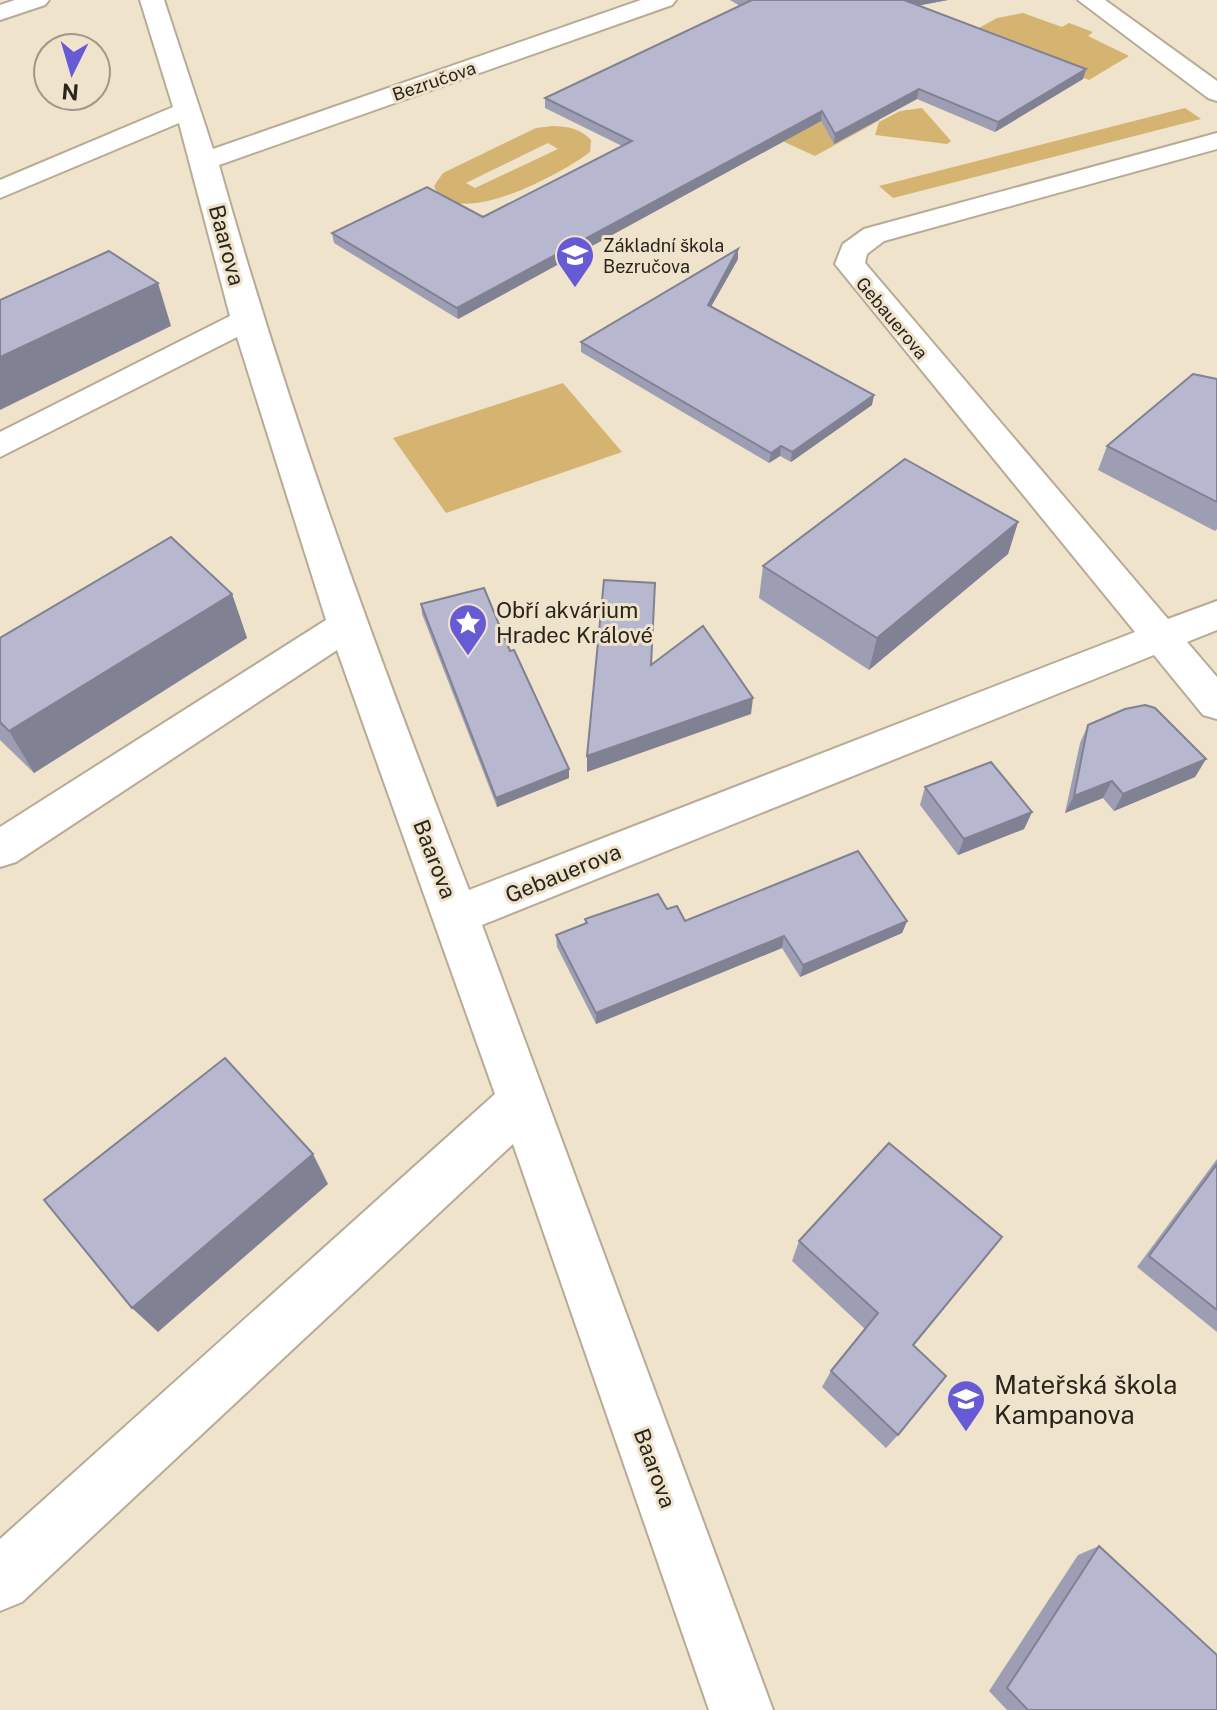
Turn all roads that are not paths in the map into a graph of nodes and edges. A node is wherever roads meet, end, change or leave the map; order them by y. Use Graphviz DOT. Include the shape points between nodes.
graph roads {
  1 [pos="37,0"];
  2 [pos="152,0"];
  3 [pos="664,0"];
  4 [pos="1090,0"];
  5 [pos="0,13"];
  6 [pos="1217,93"];
  7 [pos="188,110"];
  8 [pos="1217,141"];
  9 [pos="204,161"];
  10 [pos="0,190"];
  11 [pos="247,320"];
  12 [pos="0,446"];
  13 [pos="1217,615"];
  14 [pos="347,625"];
  15 [pos="1160,637"];
  16 [pos="1217,704"];
  17 [pos="0,849"];
  18 [pos="456,915"];
  19 [pos="523,1102"];
  20 [pos="0,1580"];
  21 [pos="741,1710"];
  1 -- 5 [label="street"];
  2 -- 7 [label="street, Baarova"];
  3 -- 9 [label="street, Bezručova"];
  4 -- 6 [label="street"];
  7 -- 9 [label="street, Baarova"];
  7 -- 10 [label="street"];
  8 -- 15 [label="street, Gebauerova" via="874,235 853,250 850,264"];
  9 -- 11 [label="street, Baarova"];
  11 -- 12 [label="street"];
  11 -- 14 [label="street, Baarova"];
  13 -- 15 [label="street, Gebauerova"];
  14 -- 17 [label="street"];
  14 -- 18 [label="street, Baarova"];
  15 -- 16 [label="street"];
  15 -- 18 [label="street, Gebauerova"];
  18 -- 19 [label="street, Baarova"];
  19 -- 20 [label="street"];
  19 -- 21 [label="street, Baarova"];
}
